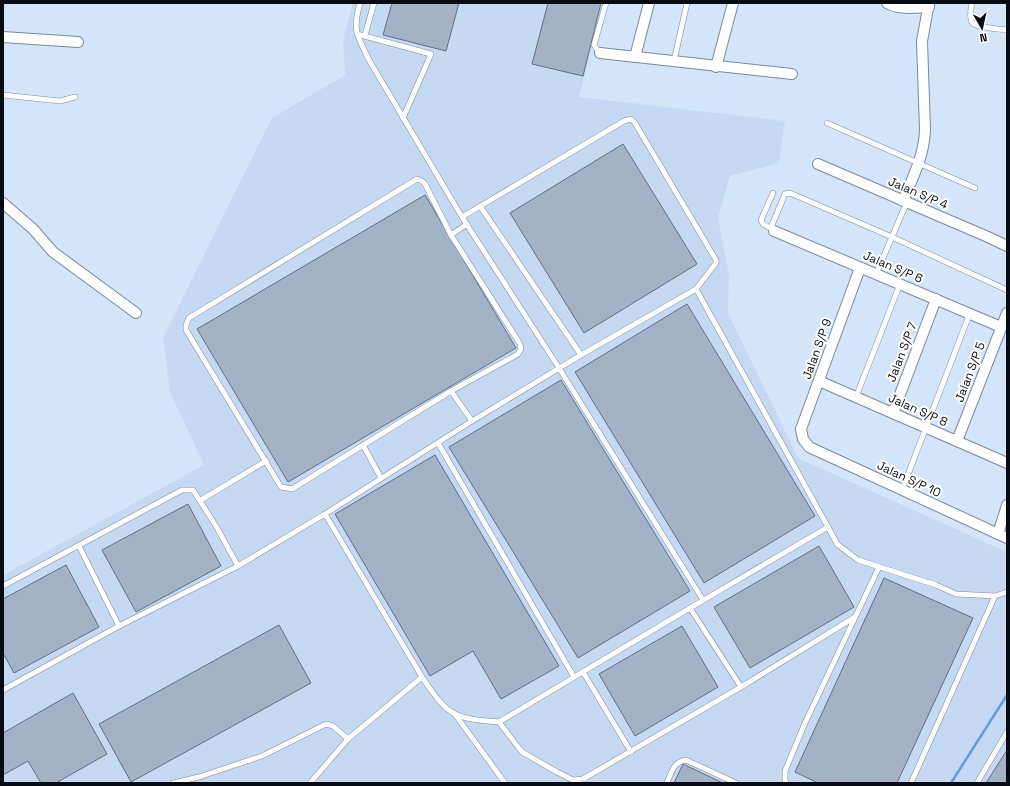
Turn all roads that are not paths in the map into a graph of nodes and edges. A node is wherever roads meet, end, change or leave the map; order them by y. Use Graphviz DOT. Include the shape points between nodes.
graph roads {
  1 [pos="360,3"];
  2 [pos="374,3"];
  3 [pos="606,3"];
  4 [pos="649,3"];
  5 [pos="687,3"];
  6 [pos="733,3"];
  7 [pos="887,3"];
  8 [pos="972,3"];
  9 [pos="929,5"];
  10 [pos="1007,30"];
  11 [pos="357,34"];
  12 [pos="365,35"];
  13 [pos="3,37"];
  14 [pos="78,42"];
  15 [pos="600,53"];
  16 [pos="635,57"];
  17 [pos="674,61"];
  18 [pos="716,67"];
  19 [pos="792,74"];
  20 [pos="3,95"];
  21 [pos="75,97"];
  22 [pos="403,118"];
  23 [pos="827,123"];
  24 [pos="920,163"];
  25 [pos="818,164"];
  26 [pos="975,188"];
  27 [pos="773,193"];
  28 [pos="905,201"];
  29 [pos="3,203"];
  30 [pos="480,206"];
  31 [pos="462,217"];
  32 [pos="467,224"];
  33 [pos="773,230"];
  34 [pos="451,235"];
  35 [pos="892,237"];
  36 [pos="1007,246"];
  37 [pos="860,268"];
  38 [pos="876,274"];
  39 [pos="900,284"];
  40 [pos="696,290"];
  41 [pos="1007,290"];
  42 [pos="936,299"];
  43 [pos="136,313"];
  44 [pos="970,313"];
  45 [pos="1007,313"];
  46 [pos="1001,327"];
  47 [pos="581,355"];
  48 [pos="559,368"];
  49 [pos="819,381"];
  50 [pos="451,392"];
  51 [pos="856,397"];
  52 [pos="893,413"];
  53 [pos="472,421"];
  54 [pos="926,428"];
  55 [pos="803,439"];
  56 [pos="957,441"];
  57 [pos="438,443"];
  58 [pos="363,445"];
  59 [pos="266,461"];
  60 [pos="1007,463"];
  61 [pos="380,478"];
  62 [pos="902,490"];
  63 [pos="201,500"];
  64 [pos="1007,505"];
  65 [pos="325,514"];
  66 [pos="828,528"];
  67 [pos="1003,536"];
  68 [pos="79,546"];
  69 [pos="238,566"];
  70 [pos="879,567"];
  71 [pos="3,586"];
  72 [pos="1007,592"];
  73 [pos="995,596"];
  74 [pos="703,600"];
  75 [pos="690,608"];
  76 [pos="856,616"];
  77 [pos="119,626"];
  78 [pos="583,672"];
  79 [pos="422,677"];
  80 [pos="574,677"];
  81 [pos="740,687"];
  82 [pos="3,690"];
  83 [pos="454,713"];
  84 [pos="500,722"];
  85 [pos="1007,732"];
  86 [pos="348,739"];
  87 [pos="631,752"];
  88 [pos="584,781"];
  89 [pos="574,782"];
  90 [pos="173,783"];
  91 [pos="310,783"];
  92 [pos="505,783"];
  93 [pos="667,783"];
  94 [pos="736,783"];
  95 [pos="786,783"];
  96 [pos="911,783"];
  97 [pos="977,783"];
  1 -- 11 [label="lane" via="356,20"];
  2 -- 12 [label="lane"];
  3 -- 15 [label="lane" via="594,45"];
  4 -- 16 [label="street"];
  5 -- 17 [label="lane"];
  6 -- 18 [label="street"];
  7 -- 9 [label="street" via="907,9"];
  8 -- 10 [label="lane" via="970,14 976,26"];
  9 -- 24 [label="street" via="922,40 925,130"];
  11 -- 12 [label="lane"];
  11 -- 22 [label="lane"];
  12 -- 22 [label="lane" via="431,54"];
  13 -- 14 [label="street"];
  15 -- 16 [label="street"];
  16 -- 17 [label="street"];
  17 -- 18 [label="street"];
  18 -- 19 [label="street"];
  20 -- 21 [label="lane" via="60,101"];
  22 -- 31 [label="lane"];
  23 -- 24 [label="lane"];
  24 -- 26 [label="lane"];
  24 -- 28 [label="street"];
  25 -- 28 [label="street, Jalan S/P 4"];
  27 -- 33 [label="lane" via="761,220"];
  28 -- 35 [label="lane"];
  28 -- 36 [label="street, Jalan S/P 4"];
  29 -- 43 [label="street" via="33,229 53,252"];
  30 -- 31 [label="lane"];
  30 -- 40 [label="lane" via="630,119 636,123 716,260 714,267"];
  30 -- 47 [label="lane"];
  31 -- 32 [label="lane"];
  32 -- 34 [label="lane"];
  32 -- 48 [label="lane"];
  33 -- 35 [label="lane" via="772,225 787,192"];
  33 -- 37 [label="street, Jalan S/P 6"];
  34 -- 50 [label="lane" via="522,349 518,354"];
  34 -- 59 [label="lane" via="425,184 417,179 189,318 186,330"];
  35 -- 38 [label="lane"];
  35 -- 41 [label="lane"];
  37 -- 38 [label="street, Jalan S/P 6"];
  37 -- 49 [label="street, Jalan S/P 9"];
  38 -- 39 [label="street, Jalan S/P 6"];
  39 -- 42 [label="street, Jalan S/P 6"];
  39 -- 51 [label="lane"];
  40 -- 47 [label="lane"];
  40 -- 66 [label="lane"];
  42 -- 44 [label="street, Jalan S/P 6"];
  42 -- 52 [label="street, Jalan S/P 7"];
  44 -- 46 [label="street, Jalan S/P 6"];
  44 -- 54 [label="lane"];
  45 -- 46 [label="street, Jalan S/P 5"];
  46 -- 56 [label="street, Jalan S/P 5"];
  47 -- 48 [label="lane"];
  48 -- 53 [label="lane"];
  48 -- 74 [label="lane"];
  49 -- 51 [label="street, Jalan S/P 8"];
  49 -- 55 [label="street, Jalan S/P 9" via="801,429"];
  50 -- 53 [label="lane"];
  50 -- 58 [label="lane"];
  51 -- 52 [label="street, Jalan S/P 8"];
  52 -- 54 [label="street, Jalan S/P 8"];
  53 -- 57 [label="lane"];
  54 -- 56 [label="street, Jalan S/P 8"];
  54 -- 62 [label="lane"];
  55 -- 62 [label="street, Jalan S/P 10" via="809,447"];
  56 -- 60 [label="street, Jalan S/P 8"];
  57 -- 61 [label="lane"];
  57 -- 80 [label="lane"];
  58 -- 59 [label="lane" via="292,489 281,487"];
  58 -- 61 [label="lane"];
  59 -- 63 [label="lane"];
  61 -- 65 [label="lane"];
  62 -- 67 [label="street, Jalan S/P 10"];
  63 -- 68 [label="lane" via="193,490 182,490"];
  63 -- 69 [label="lane"];
  64 -- 67 [label="street"];
  65 -- 69 [label="lane"];
  65 -- 79 [label="lane"];
  66 -- 70 [label="lane" via="842,548 858,560"];
  66 -- 74 [label="lane"];
  68 -- 71 [label="lane"];
  68 -- 77 [label="lane"];
  69 -- 77 [label="lane"];
  70 -- 73 [label="lane" via="956,594"];
  70 -- 76 [label="lane"];
  72 -- 73 [label="lane"];
  73 -- 96 [label="lane"];
  74 -- 75 [label="lane"];
  75 -- 78 [label="lane"];
  75 -- 81 [label="lane"];
  76 -- 81 [label="lane"];
  76 -- 95 [label="lane" via="805,723 785,771"];
  77 -- 82 [label="lane"];
  78 -- 80 [label="lane"];
  78 -- 87 [label="lane"];
  79 -- 83 [label="lane" via="438,700"];
  79 -- 86 [label="lane"];
  80 -- 84 [label="lane"];
  81 -- 87 [label="lane"];
  83 -- 84 [label="lane" via="479,721"];
  83 -- 92 [label="lane"];
  84 -- 89 [label="lane" via="522,752"];
  85 -- 97 [label="lane"];
  86 -- 90 [label="lane" via="333,726 326,724 262,756"];
  86 -- 91 [label="lane"];
  87 -- 88 [label="lane"];
  88 -- 89 [label="lane"];
  93 -- 94 [label="lane" via="675,765 680,760 686,760"];
}
